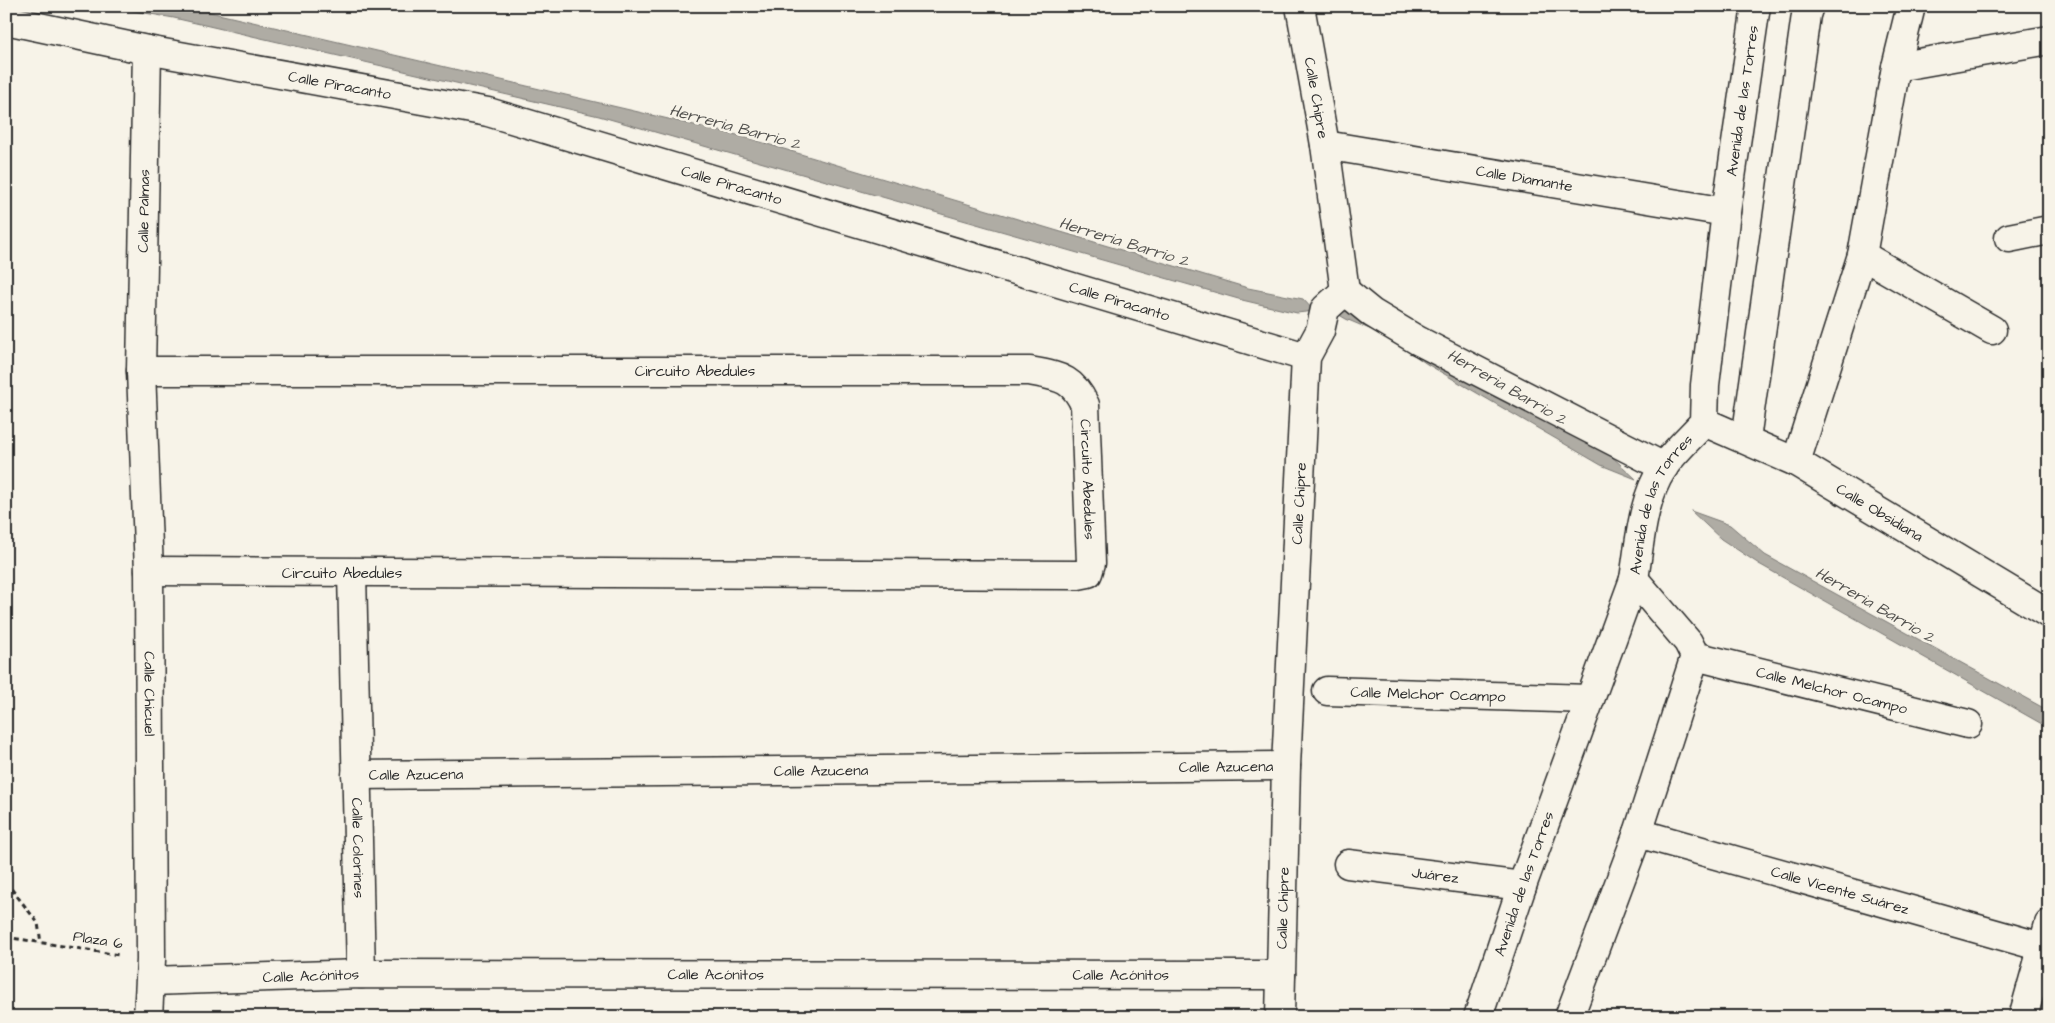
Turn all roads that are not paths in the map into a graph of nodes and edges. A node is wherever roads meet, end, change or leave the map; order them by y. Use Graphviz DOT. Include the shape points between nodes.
graph roads {
  1 [pos="1300,6"];
  2 [pos="1754,6"];
  3 [pos="1809,6"];
  4 [pos="1911,6"];
  5 [pos="6,20"];
  6 [pos="2049,40"];
  7 [pos="147,50"];
  8 [pos="1896,67"];
  9 [pos="1325,145"];
  10 [pos="1726,212"];
  11 [pos="2049,230"];
  12 [pos="2009,238"];
  13 [pos="1862,255"];
  14 [pos="1345,291"];
  15 [pos="1992,330"];
  16 [pos="1306,357"];
  17 [pos="141,372"];
  18 [pos="1704,422"];
  19 [pos="1746,439"];
  20 [pos="1796,462"];
  21 [pos="1664,467"];
  22 [pos="149,572"];
  23 [pos="352,573"];
  24 [pos="1634,579"];
  25 [pos="2049,614"];
  26 [pos="1696,656"];
  27 [pos="1327,691"];
  28 [pos="1589,699"];
  29 [pos="1968,724"];
  30 [pos="1286,766"];
  31 [pos="356,775"];
  32 [pos="1638,833"];
  33 [pos="1348,864"];
  34 [pos="1522,886"];
  35 [pos="2045,936"];
  36 [pos="151,971"];
  37 [pos="361,974"];
  38 [pos="1281,975"];
  39 [pos="148,1017"];
  40 [pos="1280,1017"];
  41 [pos="1478,1017"];
  42 [pos="1569,1017"];
  43 [pos="2023,1017"];
  1 -- 9 [label="street, Calle Chipre"];
  2 -- 10 [label="street, Avenida de las Torres"];
  3 -- 19 [label="street"];
  4 -- 8 [label="street"];
  5 -- 7 [label="street, Calle Piracanto"];
  6 -- 8 [label="street"];
  7 -- 16 [label="street, Calle Piracanto" via="488,112"];
  7 -- 17 [label="street, Calle Palmas"];
  8 -- 13 [label="street"];
  9 -- 10 [label="street, Calle Diamante"];
  9 -- 14 [label="street, Calle Chipre"];
  10 -- 18 [label="street, Avenida de las Torres" via="1704,385"];
  11 -- 12 [label="street"];
  13 -- 15 [label="street"];
  13 -- 20 [label="street"];
  14 -- 16 [label="street, Calle Chipre" via="1325,310 1320,331"];
  14 -- 21 [label="street" via="1372,313 1417,340"];
  16 -- 30 [label="street, Calle Chipre"];
  17 -- 22 [label="street, Calle Chicuel"];
  17 -- 23 [label="street, Circuito Abedules" via="1030,371 1061,378 1079,391 1085,405 1091,563 1088,573"];
  18 -- 19 [label="street, Calle Obsidiana"];
  18 -- 21 [label="street, Avenida de las Torres"];
  19 -- 20 [label="street, Calle Obsidiana"];
  20 -- 25 [label="street, Calle Obsidiana"];
  21 -- 24 [label="street, Avenida de las Torres" via="1645,511"];
  22 -- 23 [label="street, Circuito Abedules"];
  22 -- 36 [label="street, Calle Chicuel"];
  23 -- 31 [label="street, Calle Colorines"];
  24 -- 26 [label="street" via="1688,642"];
  24 -- 28 [label="street, Avenida de las Torres"];
  26 -- 29 [label="street, Calle Melchor Ocampo"];
  26 -- 32 [label="street"];
  27 -- 28 [label="street, Calle Melchor Ocampo"];
  28 -- 34 [label="street, Avenida de las Torres"];
  30 -- 31 [label="street, Calle Azucena"];
  30 -- 38 [label="street, Calle Chipre"];
  31 -- 37 [label="street, Calle Colorines"];
  32 -- 35 [label="street, Calle Vicente Suárez"];
  32 -- 42 [label="street"];
  33 -- 34 [label="street, Juárez"];
  34 -- 41 [label="street, Avenida de las Torres"];
  35 -- 43 [label="street"];
  36 -- 37 [label="street, Calle Acónitos"];
  36 -- 39 [label="street, Calle Chicuel"];
  37 -- 38 [label="street, Calle Acónitos"];
  38 -- 40 [label="street, Calle Chipre"];
}
